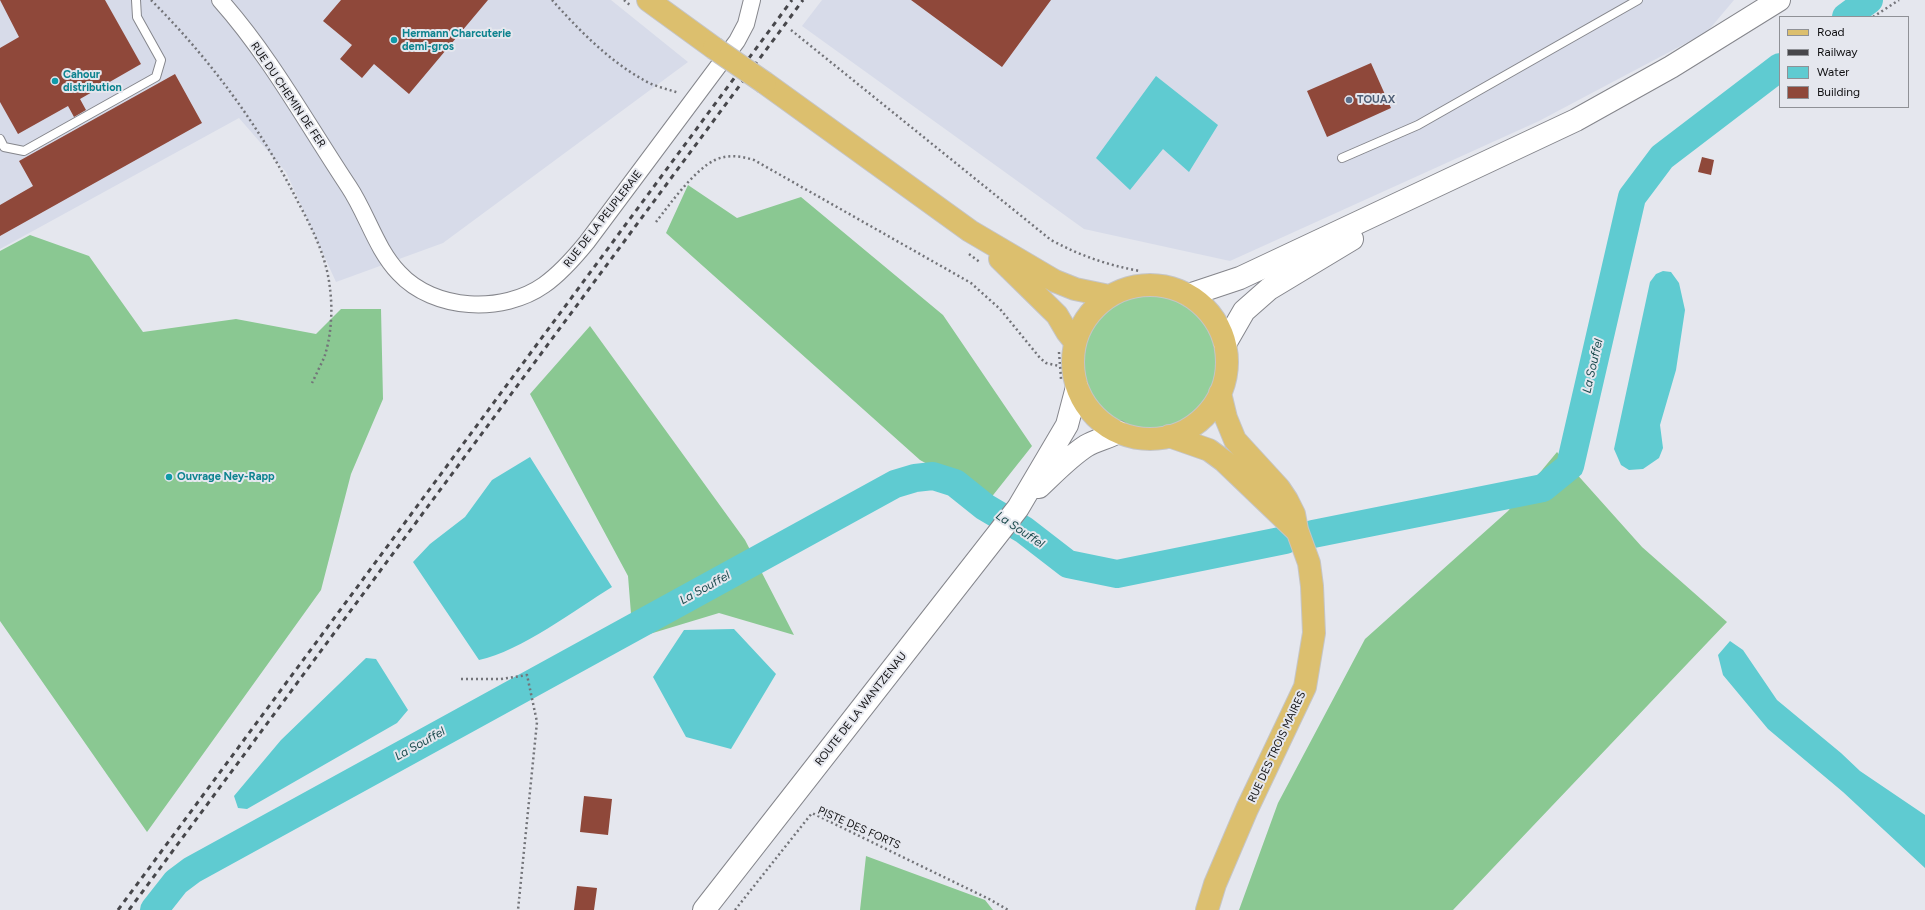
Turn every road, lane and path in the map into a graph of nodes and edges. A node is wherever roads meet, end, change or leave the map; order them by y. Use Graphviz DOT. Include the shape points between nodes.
graph roads {
  1 [pos="136,0"];
  2 [pos="151,0"];
  3 [pos="220,0"];
  4 [pos="552,0"];
  5 [pos="648,0"];
  6 [pos="752,0"];
  7 [pos="1638,0"];
  8 [pos="1755,0"];
  9 [pos="1780,0"];
  10 [pos="1899,0"];
  11 [pos="1875,16"];
  12 [pos="791,30"];
  13 [pos="1714,40"];
  14 [pos="695,98"];
  15 [pos="0,139"];
  16 [pos="1342,158"];
  17 [pos="1469,172"];
  18 [pos="353,193"];
  19 [pos="656,222"];
  20 [pos="970,231"];
  21 [pos="1140,271"];
  22 [pos="1110,296"];
  23 [pos="1189,296"];
  24 [pos="1067,344"];
  25 [pos="1225,344"];
  26 [pos="1059,366"];
  27 [pos="312,383"];
  28 [pos="1069,385"];
  29 [pos="1220,393"];
  30 [pos="1118,432"];
  31 [pos="1169,436"];
  32 [pos="1018,508"];
  33 [pos="1297,530"];
  34 [pos="461,679"];
  35 [pos="518,910"];
  36 [pos="704,910"];
  37 [pos="735,910"];
  38 [pos="1008,910"];
  39 [pos="1207,910"];
  1 -- 15 [label="lane" via="137,17 161,60 156,77 24,151 4,147"];
  2 -- 27 [label="path" via="187,38 240,106 285,176 321,250 330,290 330,314 324,358"];
  3 -- 18 [label="street, RUE DU CHEMIN DE FER" via="276,75"];
  4 -- 14 [label="path" via="594,43 637,76"];
  5 -- 20 [label="main road, bridge"];
  6 -- 14 [label="street, RUE DE LA PEUPLERAIE" via="741,35"];
  7 -- 16 [label="lane" via="1418,125"];
  8 -- 13 [label="main road"];
  9 -- 13 [label="main road"];
  10 -- 11 [label="path"];
  12 -- 21 [label="path" via="1051,240 1082,256"];
  13 -- 17 [label="main road" via="1576,120"];
  14 -- 18 [label="street, RUE DE LA PEUPLERAIE" via="561,273 525,296 477,305 455,303 413,285 399,274 387,258"];
  17 -- 23 [label="main road" via="1353,223 1240,278"];
  17 -- 25 [label="main road" via="1269,289 1244,310"];
  19 -- 26 [label="path" via="678,193 715,160 729,156 742,156 754,160 971,283 1000,310 1040,358 1046,363"];
  20 -- 22 [label="main road" via="1055,281 1075,289"];
  20 -- 24 [label="main road" via="1046,302 1067,332"];
  22 -- 23 [label="main road" via="1141,285 1158,285"];
  22 -- 24 [label="main road" via="1094,308"];
  23 -- 25 [label="main road" via="1212,316"];
  24 -- 26 [label="path"];
  24 -- 28 [label="main road" via="1073,364"];
  25 -- 29 [label="main road" via="1227,368"];
  26 -- 28 [label="path"];
  28 -- 30 [label="main road" via="1100,421"];
  28 -- 32 [label="main road, ROUTE DE LA WANTZENAU" via="1067,425"];
  29 -- 31 [label="main road" via="1212,408 1200,420 1185,430"];
  29 -- 33 [label="main road, RUE DES TROIS MAIRES" via="1235,440 1283,494 1294,514"];
  30 -- 31 [label="main road" via="1146,438"];
  30 -- 32 [label="main road, ROUTE DE LA WANTZENAU" via="1088,445 1070,458"];
  31 -- 33 [label="main road, RUE DES TROIS MAIRES" via="1209,450 1224,461"];
  32 -- 36 [label="main road, ROUTE DE LA WANTZENAU"];
  33 -- 39 [label="main road, RUE DES TROIS MAIRES" via="1309,563 1312,586 1314,633 1305,687 1247,809 1215,884"];
  34 -- 35 [label="path" via="501,679 527,675 535,706 537,722"];
  37 -- 38 [label="path, PISTE DES FORTS" via="812,813"];
}
